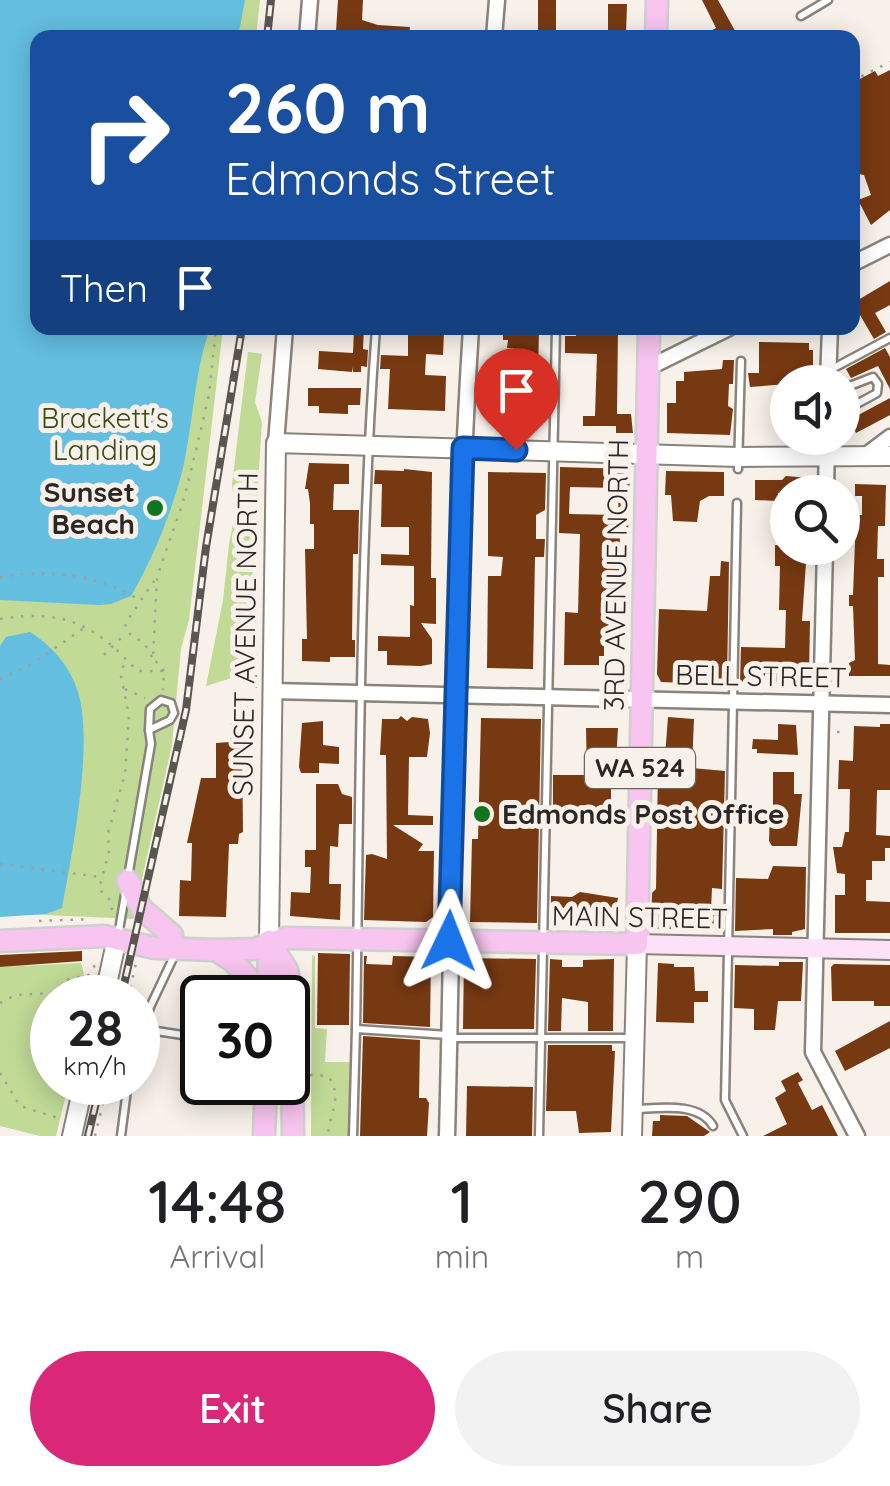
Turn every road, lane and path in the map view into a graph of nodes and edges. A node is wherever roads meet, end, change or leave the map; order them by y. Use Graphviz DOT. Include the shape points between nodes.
graph roads {
  1 [pos="310,0"];
  2 [pos="497,0"];
  3 [pos="657,0"];
  4 [pos="828,0"];
  5 [pos="801,16"];
  6 [pos="308,30"];
  7 [pos="495,30"];
  8 [pos="657,30"];
  9 [pos="890,62"];
  10 [pos="860,76"];
  11 [pos="890,245"];
  12 [pos="860,260"];
  13 [pos="215,335"];
  14 [pos="284,335"];
  15 [pos="375,335"];
  16 [pos="471,335"];
  17 [pos="556,335"];
  18 [pos="649,335"];
  19 [pos="715,335"];
  20 [pos="830,335"];
  21 [pos="890,338"];
  22 [pos="741,361"];
  23 [pos="829,365"];
  24 [pos="847,365"];
  25 [pos="648,368"];
  26 [pos="843,400"];
  27 [pos="890,437"];
  28 [pos="276,444"];
  29 [pos="367,446"];
  30 [pos="463,448"];
  31 [pos="553,451"];
  32 [pos="860,454"];
  33 [pos="646,455"];
  34 [pos="780,455"];
  35 [pos="866,456"];
  36 [pos="890,456"];
  37 [pos="738,463"];
  38 [pos="737,503"];
  39 [pos="825,565"];
  40 [pos="0,577"];
  41 [pos="157,577"];
  42 [pos="141,600"];
  43 [pos="0,619"];
  44 [pos="86,626"];
  45 [pos="127,632"];
  46 [pos="114,646"];
  47 [pos="104,655"];
  48 [pos="126,658"];
  49 [pos="153,658"];
  50 [pos="164,670"];
  51 [pos="2,679"];
  52 [pos="123,689"];
  53 [pos="272,692"];
  54 [pos="363,695"];
  55 [pos="456,696"];
  56 [pos="548,698"];
  57 [pos="642,699"];
  58 [pos="168,700"];
  59 [pos="734,702"];
  60 [pos="822,702"];
  61 [pos="155,703"];
  62 [pos="890,705"];
  63 [pos="149,730"];
  64 [pos="837,732"];
  65 [pos="847,732"];
  66 [pos="0,864"];
  67 [pos="101,877"];
  68 [pos="128,881"];
  69 [pos="112,915"];
  70 [pos="358,939"];
  71 [pos="0,941"];
  72 [pos="269,941"];
  73 [pos="449,941"];
  74 [pos="175,942"];
  75 [pos="544,943"];
  76 [pos="637,944"];
  77 [pos="118,946"];
  78 [pos="728,946"];
  79 [pos="817,948"];
  80 [pos="216,950"];
  81 [pos="890,950"];
  82 [pos="110,975"];
  83 [pos="124,975"];
  84 [pos="246,975"];
  85 [pos="267,975"];
  86 [pos="160,981"];
  87 [pos="0,1003"];
  88 [pos="356,1029"];
  89 [pos="448,1036"];
  90 [pos="541,1038"];
  91 [pos="634,1038"];
  92 [pos="0,1073"];
  93 [pos="310,1075"];
  94 [pos="103,1105"];
  95 [pos="125,1105"];
  96 [pos="265,1105"];
  97 [pos="633,1109"];
  98 [pos="714,1126"];
  99 [pos="73,1128"];
  100 [pos="96,1136"];
  101 [pos="121,1136"];
  102 [pos="264,1136"];
  103 [pos="292,1136"];
  104 [pos="328,1136"];
  105 [pos="353,1136"];
  106 [pos="447,1136"];
  107 [pos="539,1136"];
  108 [pos="632,1136"];
  109 [pos="743,1136"];
  110 [pos="856,1136"];
  1 -- 6 [label="street"];
  2 -- 7 [label="street"];
  3 -- 8 [label="main road"];
  4 -- 5 [label="lane"];
  9 -- 10 [label="path"];
  11 -- 12 [label="street"];
  13 -- 41 [label="path" via="197,446"];
  14 -- 28 [label="street, SUNSET AVENUE NORTH"];
  15 -- 29 [label="lane"];
  16 -- 30 [label="street"];
  17 -- 31 [label="lane"];
  18 -- 25 [label="main road, 3RD AVENUE NORTH / WA 524"];
  19 -- 25 [label="street"];
  20 -- 23 [label="street"];
  21 -- 24 [label="lane"];
  22 -- 37 [label="lane"];
  25 -- 33 [label="main road, 3RD AVENUE NORTH / WA 524"];
  26 -- 26 [label="lane" via="862,403 880,390 878,384 873,377 857,381"];
  27 -- 35 [label="street"];
  28 -- 29 [label="street"];
  28 -- 53 [label="street, SUNSET AVENUE NORTH"];
  29 -- 30 [label="street"];
  29 -- 54 [label="lane"];
  30 -- 31 [label="street"];
  30 -- 55 [label="street"];
  31 -- 33 [label="street"];
  31 -- 56 [label="lane"];
  32 -- 35 [label="street"];
  33 -- 37 [label="street"];
  33 -- 57 [label="main road, 3RD AVENUE NORTH / WA 524"];
  34 -- 37 [label="street"];
  35 -- 36 [label="street"];
  38 -- 59 [label="lane"];
  39 -- 60 [label="street"];
  40 -- 42 [label="path" via="37,572 94,580"];
  41 -- 42 [label="path"];
  41 -- 49 [label="path"];
  42 -- 45 [label="path"];
  43 -- 44 [label="path" via="29,615"];
  44 -- 46 [label="path"];
  44 -- 51 [label="path"];
  45 -- 46 [label="path"];
  45 -- 49 [label="path"];
  46 -- 47 [label="path"];
  46 -- 48 [label="path"];
  48 -- 50 [label="path" via="137,671"];
  48 -- 52 [label="path"];
  49 -- 50 [label="path"];
  50 -- 58 [label="path"];
  52 -- 61 [label="path"];
  52 -- 67 [label="path" via="130,716 126,774"];
  53 -- 54 [label="street, BELL STREET"];
  53 -- 72 [label="street, SUNSET AVENUE NORTH"];
  54 -- 55 [label="street, BELL STREET"];
  54 -- 70 [label="lane"];
  55 -- 56 [label="street, BELL STREET"];
  55 -- 73 [label="street"];
  56 -- 57 [label="street, BELL STREET"];
  56 -- 75 [label="lane"];
  57 -- 59 [label="street, BELL STREET"];
  57 -- 76 [label="main road, 3RD AVENUE NORTH / WA 524"];
  58 -- 61 [label="lane"];
  58 -- 63 [label="lane" via="172,717"];
  59 -- 60 [label="street, BELL STREET"];
  59 -- 78 [label="lane"];
  60 -- 62 [label="street, BELL STREET"];
  60 -- 79 [label="street"];
  61 -- 63 [label="lane"];
  63 -- 68 [label="lane"];
  64 -- 65 [label="path"];
  66 -- 67 [label="path"];
  67 -- 69 [label="path"];
  68 -- 74 [label="main road" via="142,909"];
  68 -- 77 [label="lane"];
  70 -- 72 [label="main road, MAIN STREET"];
  70 -- 73 [label="main road, MAIN STREET"];
  70 -- 88 [label="lane"];
  71 -- 77 [label="main road, MAIN STREET"];
  72 -- 74 [label="main road, MAIN STREET"];
  72 -- 80 [label="main road, MAIN STREET"];
  72 -- 85 [label="main road"];
  72 -- 103 [label="main road" via="291,988"];
  73 -- 75 [label="main road, MAIN STREET"];
  73 -- 89 [label="street"];
  74 -- 77 [label="main road, MAIN STREET"];
  74 -- 80 [label="main road, MAIN STREET"];
  74 -- 86 [label="lane"];
  75 -- 76 [label="main road, MAIN STREET"];
  75 -- 90 [label="lane"];
  76 -- 78 [label="main road, MAIN STREET"];
  76 -- 91 [label="street"];
  77 -- 82 [label="street"];
  77 -- 83 [label="path"];
  77 -- 87 [label="path" via="88,976 48,994"];
  78 -- 79 [label="main road, MAIN STREET"];
  78 -- 109 [label="lane" via="725,1100"];
  79 -- 81 [label="main road, MAIN STREET"];
  79 -- 110 [label="street" via="813,1052"];
  80 -- 84 [label="main road"];
  88 -- 89 [label="lane"];
  88 -- 105 [label="lane"];
  89 -- 90 [label="lane"];
  89 -- 106 [label="street"];
  90 -- 91 [label="lane"];
  90 -- 107 [label="lane"];
  91 -- 97 [label="street"];
  92 -- 99 [label="path" via="20,1106"];
  93 -- 104 [label="path" via="328,1076 334,1084 338,1104"];
  94 -- 100 [label="path"];
  95 -- 101 [label="lane"];
  96 -- 102 [label="main road"];
  97 -- 98 [label="lane" via="693,1110"];
  97 -- 108 [label="street"];
}
